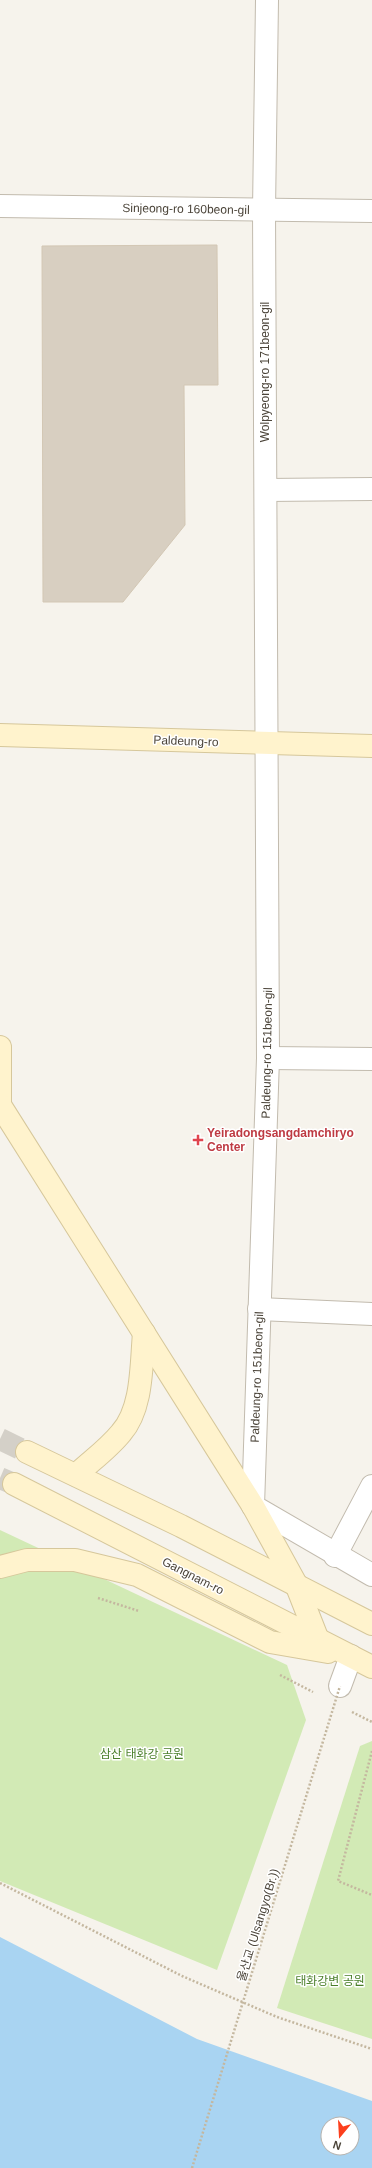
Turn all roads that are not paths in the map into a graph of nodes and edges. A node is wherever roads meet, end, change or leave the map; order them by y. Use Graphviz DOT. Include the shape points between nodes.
graph roads {
  1 [pos="267,0"];
  2 [pos="0,206"];
  3 [pos="264,210"];
  4 [pos="372,211"];
  5 [pos="372,489"];
  6 [pos="266,490"];
  7 [pos="0,735"];
  8 [pos="267,744"];
  9 [pos="372,746"];
  10 [pos="0,1047"];
  11 [pos="268,1058"];
  12 [pos="372,1059"];
  13 [pos="0,1105"];
  14 [pos="259,1309"];
  15 [pos="372,1314"];
  16 [pos="144,1333"];
  17 [pos="27,1452"];
  18 [pos="76,1475"];
  19 [pos="14,1484"];
  20 [pos="372,1486"];
  21 [pos="253,1506"];
  22 [pos="335,1556"];
  23 [pos="0,1567"];
  24 [pos="372,1575"];
  25 [pos="296,1584"];
  26 [pos="372,1624"];
  27 [pos="318,1640"];
  28 [pos="351,1656"];
  29 [pos="372,1667"];
  30 [pos="336,1697"];
  1 -- 3 [label="street, Wolpyeong-ro 171beon-gil"];
  2 -- 3 [label="street, Sinjeong-ro 160beon-gil"];
  3 -- 4 [label="street, Sinjeong-ro 160beon-gil"];
  3 -- 6 [label="street, Wolpyeong-ro 171beon-gil"];
  5 -- 6 [label="street"];
  6 -- 8 [label="street, Wolpyeong-ro 171beon-gil"];
  7 -- 8 [label="main road, Paldeung-ro"];
  8 -- 9 [label="main road, Paldeung-ro"];
  8 -- 11 [label="street, Paldeung-ro 151beon-gil"];
  10 -- 13 [label="main road"];
  11 -- 12 [label="street"];
  11 -- 14 [label="street, Paldeung-ro 151beon-gil"];
  13 -- 16 [label="main road"];
  14 -- 15 [label="street"];
  14 -- 21 [label="street, Paldeung-ro 151beon-gil"];
  16 -- 18 [label="main road" via="134,1410 122,1433"];
  16 -- 21 [label="main road"];
  17 -- 18 [label="main road"];
  18 -- 25 [label="main road"];
  19 -- 27 [label="main road, Gangnam-ro"];
  20 -- 22 [label="street"];
  21 -- 22 [label="street"];
  21 -- 25 [label="main road"];
  22 -- 24 [label="street"];
  23 -- 28 [label="main road" via="27,1560 75,1560 137,1575 270,1642"];
  25 -- 26 [label="main road"];
  25 -- 27 [label="main road"];
  27 -- 28 [label="main road, Gangnam-ro"];
  28 -- 29 [label="main road, Gangnam-ro"];
  28 -- 30 [label="street"];
}
